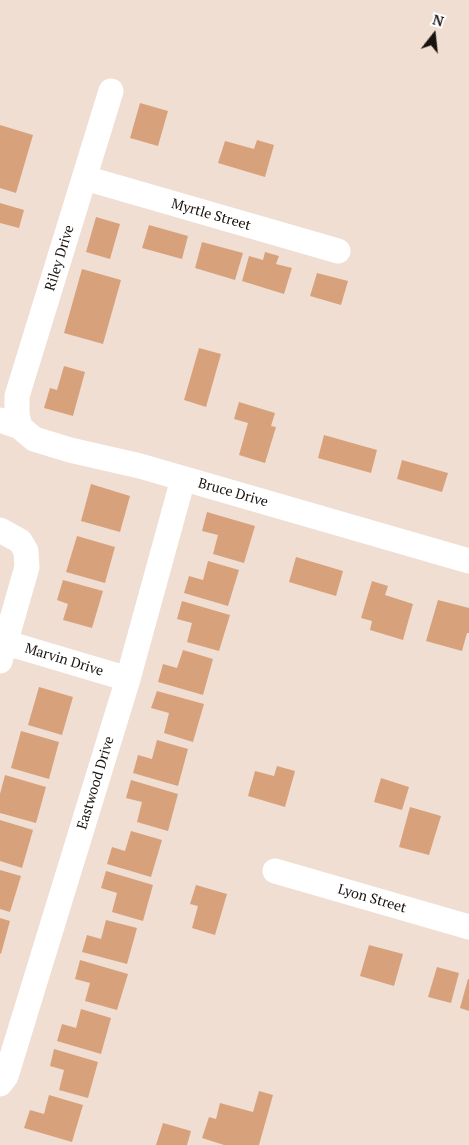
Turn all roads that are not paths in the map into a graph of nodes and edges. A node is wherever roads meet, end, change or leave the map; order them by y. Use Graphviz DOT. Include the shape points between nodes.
graph roads {
  1 [pos="112,91"];
  2 [pos="84,178"];
  3 [pos="338,251"];
  4 [pos="10,423"];
  5 [pos="183,479"];
  6 [pos="0,530"];
  7 [pos="469,561"];
  8 [pos="2,648"];
  9 [pos="128,679"];
  10 [pos="275,871"];
  11 [pos="469,927"];
  12 [pos="0,1084"];
  1 -- 2 [label="street, Riley Drive"];
  2 -- 3 [label="street, Myrtle Street"];
  2 -- 4 [label="street, Riley Drive" via="17,396 17,415"];
  4 -- 5 [label="street, Bruce Drive" via="34,439"];
  5 -- 7 [label="street, Bruce Drive"];
  5 -- 9 [label="street, Eastwood Drive"];
  6 -- 8 [label="street" via="20,540 26,551 27,567"];
  8 -- 9 [label="street, Marvin Drive"];
  9 -- 12 [label="street, Eastwood Drive" via="6,1076"];
  10 -- 11 [label="street, Lyon Street"];
}
